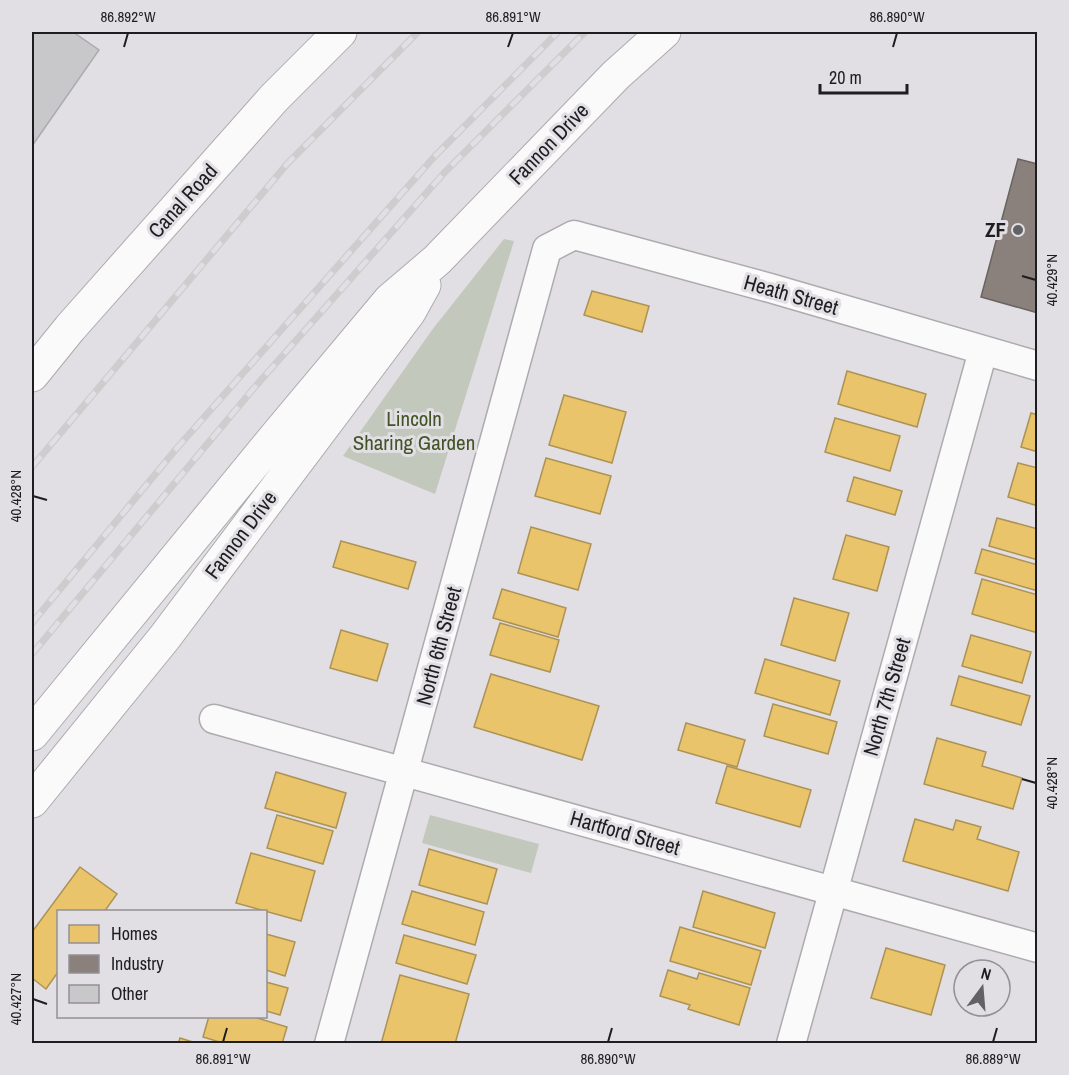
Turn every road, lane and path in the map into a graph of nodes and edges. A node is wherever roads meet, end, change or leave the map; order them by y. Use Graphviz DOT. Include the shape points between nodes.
graph roads {
  1 [pos="340,32"];
  2 [pos="663,32"];
  3 [pos="547,249"];
  4 [pos="437,260"];
  5 [pos="983,351"];
  6 [pos="1038,366"];
  7 [pos="32,375"];
  8 [pos="214,719"];
  9 [pos="32,734"];
  10 [pos="404,772"];
  11 [pos="32,801"];
  12 [pos="834,891"];
  13 [pos="1038,948"];
  14 [pos="329,1044"];
  15 [pos="791,1044"];
  1 -- 7 [label="street, Canal Road" via="266,107"];
  2 -- 4 [label="street, Fannon Drive" via="616,75"];
  3 -- 5 [label="street, Heath Street" via="574,235"];
  3 -- 10 [label="street, North 6th Street"];
  4 -- 9 [label="street, Fannon Drive" via="390,300"];
  4 -- 11 [label="street, Fannon Drive" via="409,312 165,637"];
  5 -- 6 [label="street, Heath Street"];
  5 -- 12 [label="street, North 7th Street"];
  8 -- 10 [label="street, Hartford Street"];
  10 -- 12 [label="street, Hartford Street"];
  10 -- 14 [label="street, North 6th Street"];
  12 -- 13 [label="street, Hartford Street"];
  12 -- 15 [label="street, North 7th Street"];
}
